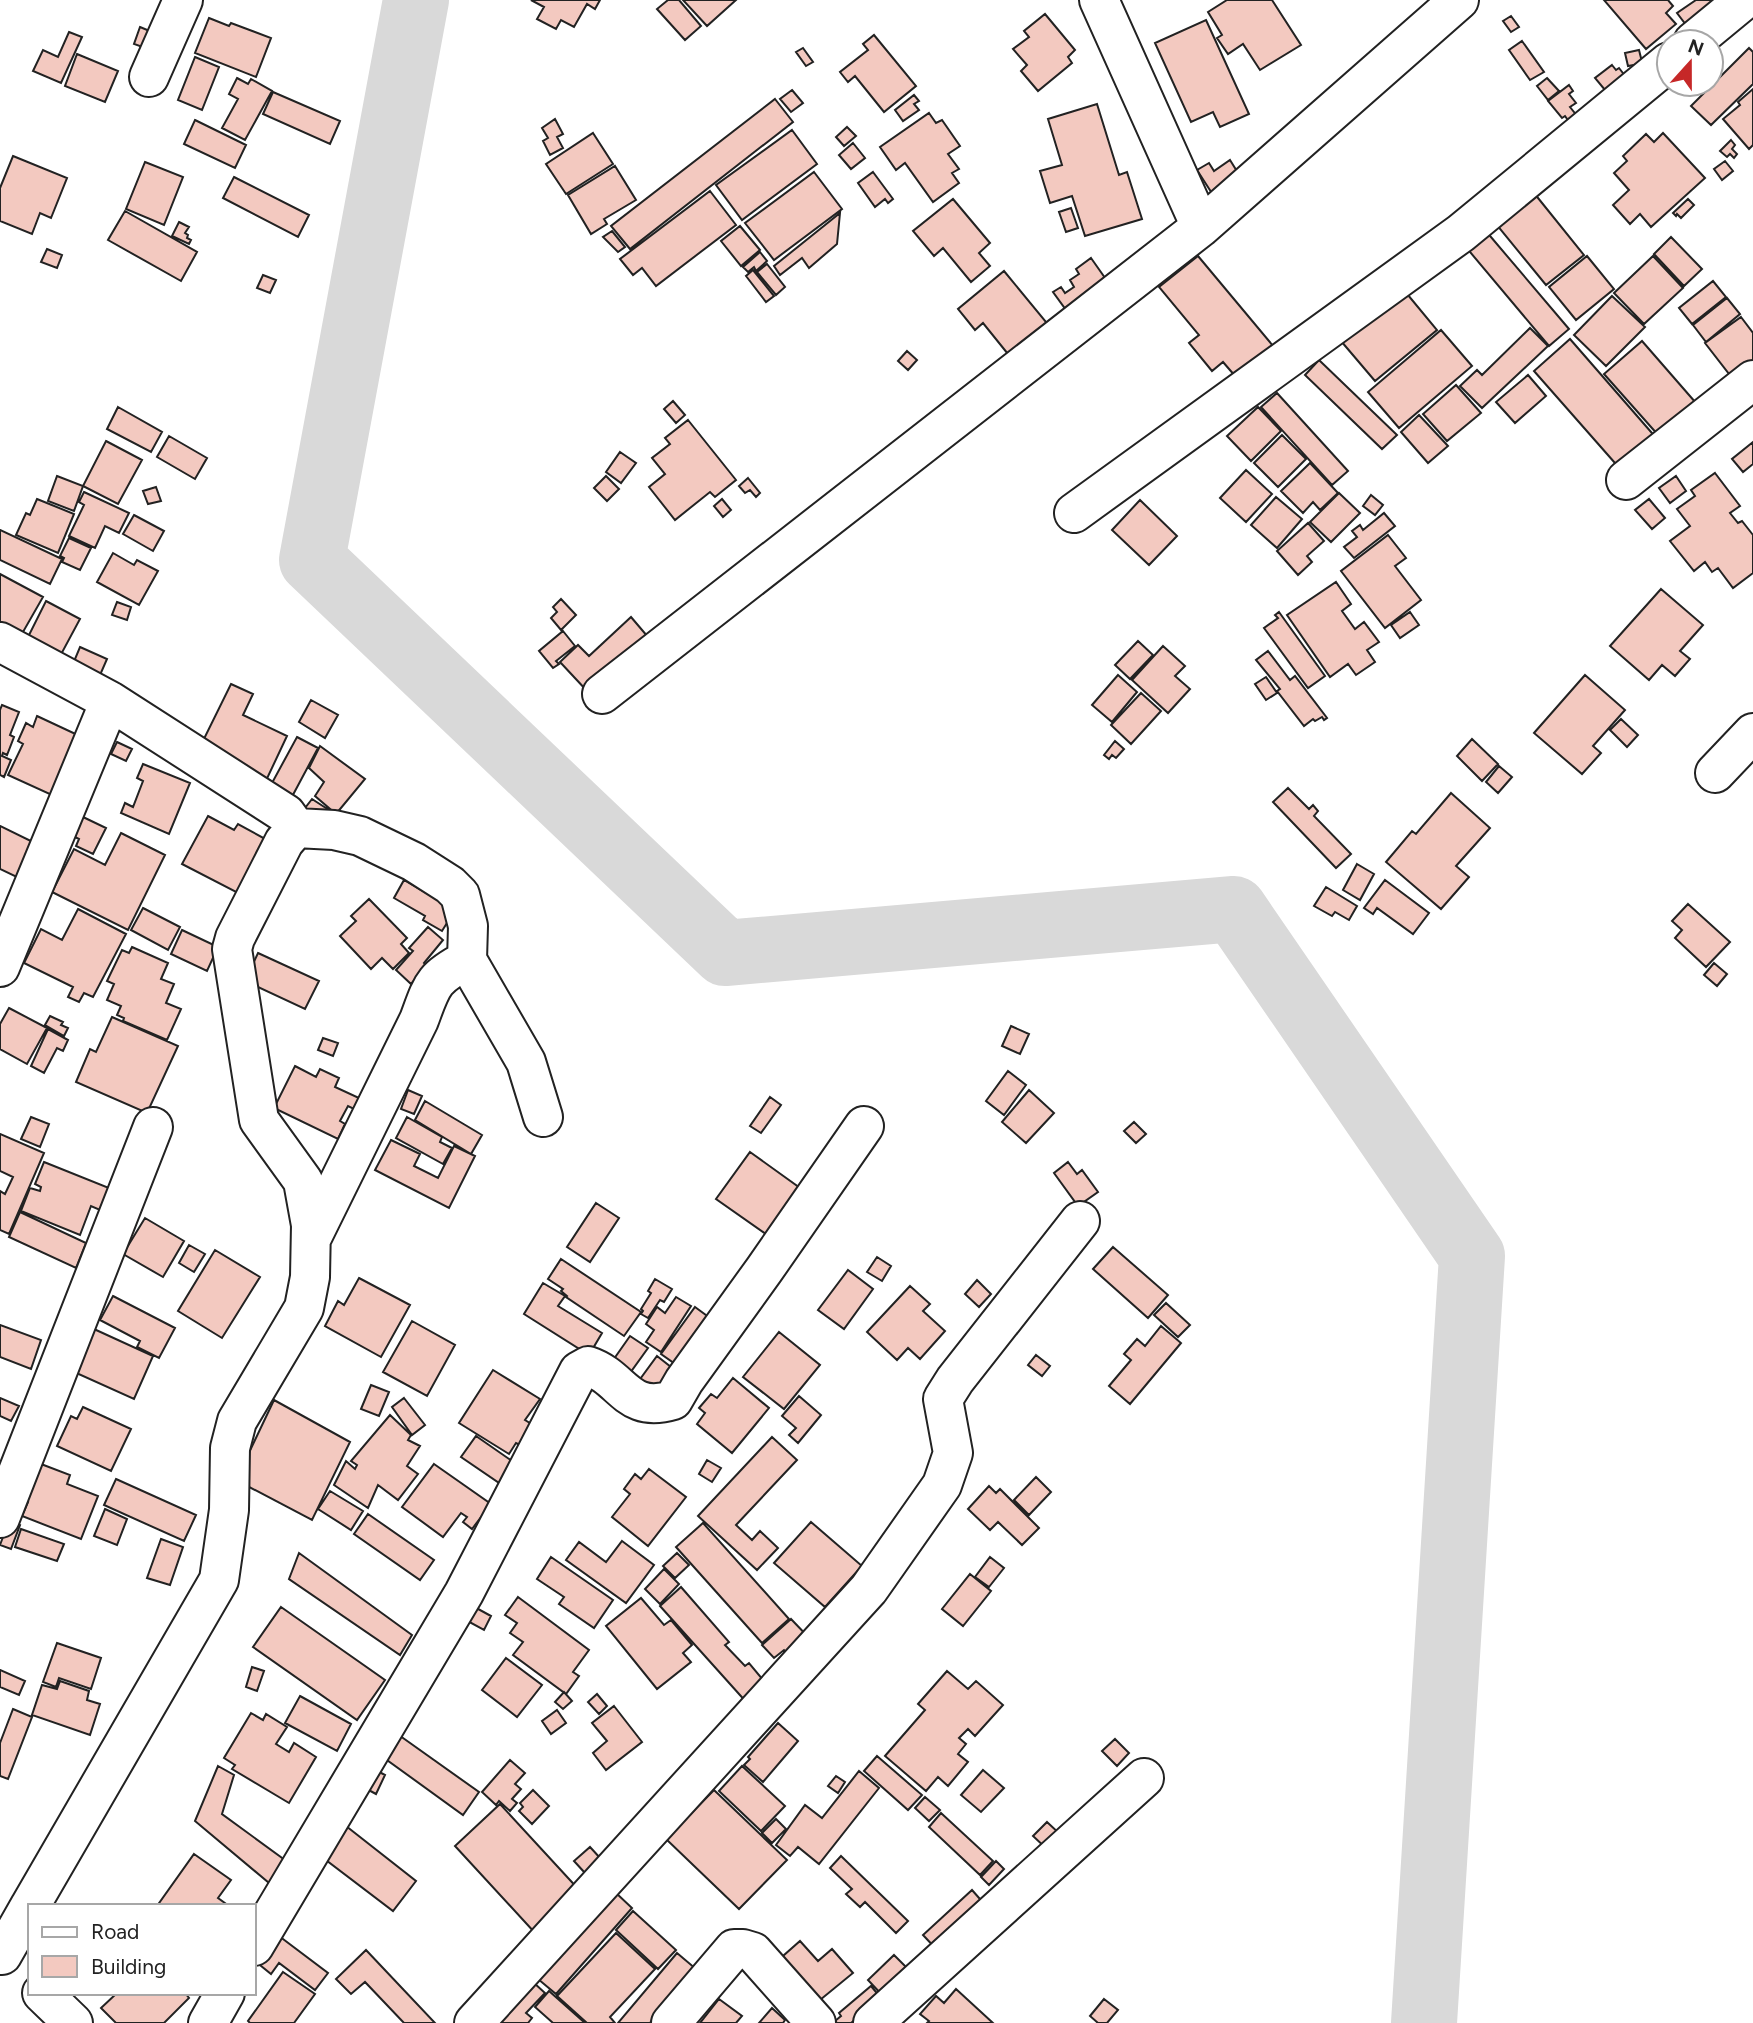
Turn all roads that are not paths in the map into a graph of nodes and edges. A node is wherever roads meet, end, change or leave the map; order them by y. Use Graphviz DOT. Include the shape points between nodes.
graph roads {
  1 [pos="183,0"];
  2 [pos="1099,0"];
  3 [pos="1459,0"];
  4 [pos="1744,0"];
  5 [pos="1710,28"];
  6 [pos="1655,74"];
  7 [pos="149,77"];
  8 [pos="1201,227"];
  9 [pos="1753,380"];
  10 [pos="1626,480"];
  11 [pos="1073,513"];
  12 [pos="0,642"];
  13 [pos="602,694"];
  14 [pos="110,701"];
  15 [pos="1753,733"];
  16 [pos="1715,773"];
  17 [pos="296,828"];
  18 [pos="467,960"];
  19 [pos="0,967"];
  20 [pos="543,1117"];
  21 [pos="864,1126"];
  22 [pos="153,1127"];
  23 [pos="1080,1221"];
  24 [pos="311,1239"];
  25 [pos="0,1518"];
  26 [pos="1144,1778"];
  27 [pos="31,1904"];
  28 [pos="28,1909"];
  29 [pos="256,1943"];
  30 [pos="1,1954"];
  31 [pos="28,1980"];
  32 [pos="44,1995"];
  33 [pos="224,1995"];
  34 [pos="73,2023"];
  35 [pos="208,2023"];
  36 [pos="474,2023"];
  37 [pos="671,2023"];
  38 [pos="816,2023"];
  39 [pos="873,2023"];
  1 -- 7 [label="street"];
  2 -- 8 [label="street"];
  3 -- 8 [label="street"];
  4 -- 5 [label="street"];
  6 -- 11 [label="street" via="1461,233"];
  8 -- 13 [label="street"];
  9 -- 10 [label="street"];
  12 -- 14 [label="street"];
  14 -- 17 [label="street" via="286,814"];
  14 -- 19 [label="street"];
  15 -- 16 [label="street"];
  17 -- 18 [label="street" via="360,836 450,885 464,905"];
  17 -- 24 [label="street" via="284,842 232,949 259,1120 303,1181"];
  18 -- 20 [label="street" via="526,1062"];
  18 -- 24 [label="street" via="438,976 432,985"];
  21 -- 29 [label="street" via="673,1400 642,1404 599,1370 588,1366 579,1371 464,1593"];
  22 -- 25 [label="street"];
  23 -- 36 [label="street" via="943,1399 953,1453 942,1485 869,1589"];
  24 -- 27 [label="street" via="304,1307 237,1421 230,1448 229,1510 219,1580"];
  26 -- 39 [label="street"];
  28 -- 30 [label="street"];
  30 -- 31 [label="street"];
  32 -- 34 [label="street"];
  33 -- 35 [label="street"];
  37 -- 38 [label="street" via="734,1950 743,1948 753,1952"];
}
